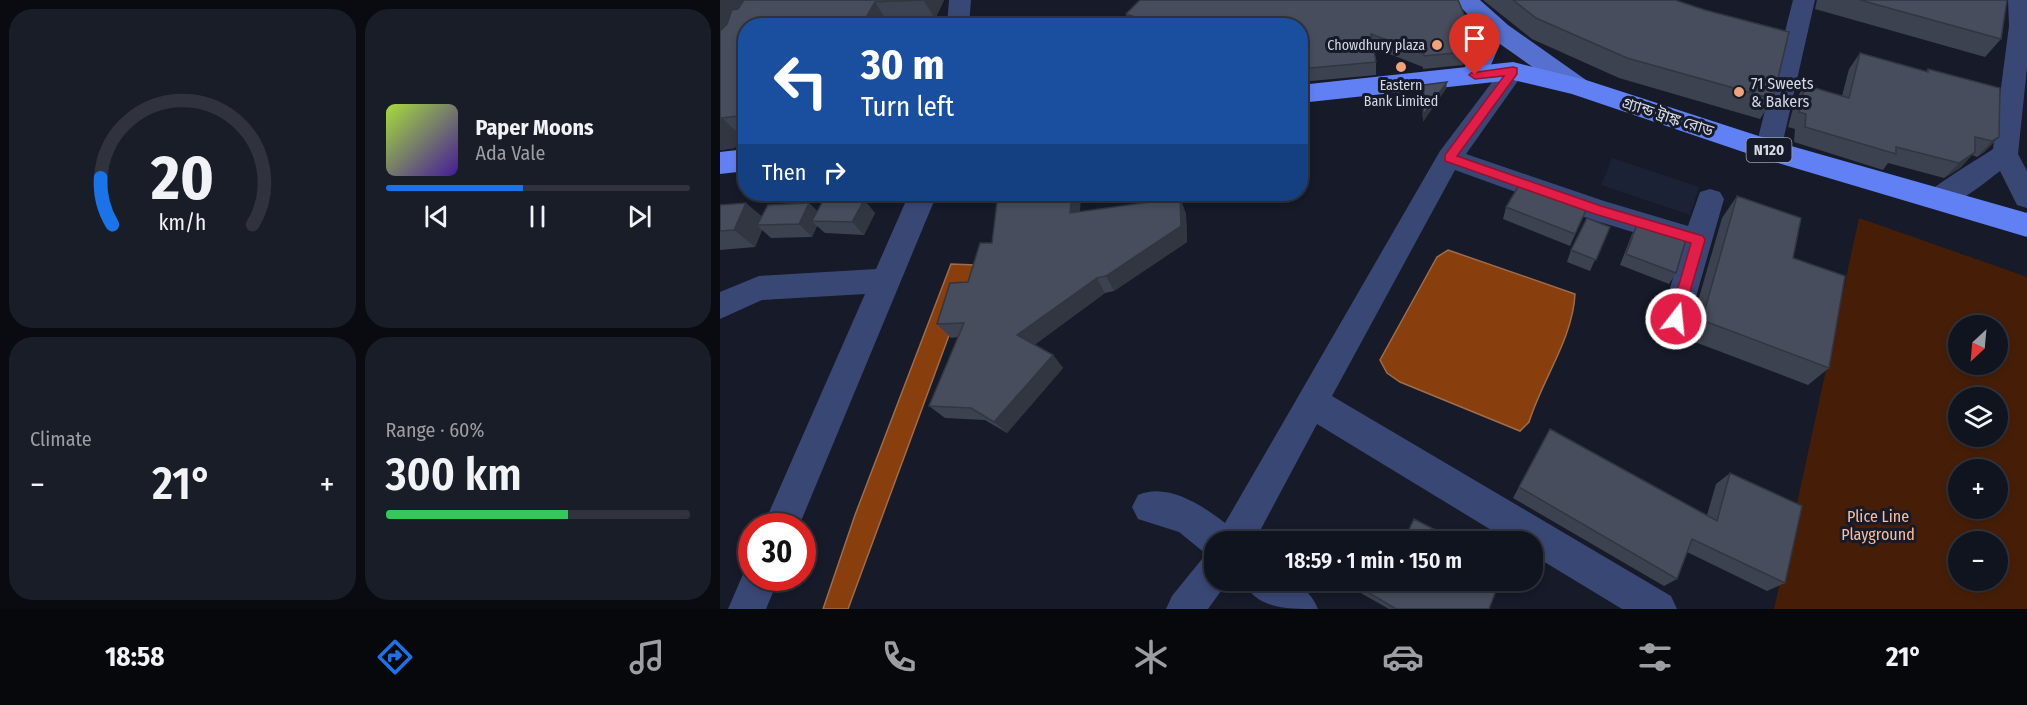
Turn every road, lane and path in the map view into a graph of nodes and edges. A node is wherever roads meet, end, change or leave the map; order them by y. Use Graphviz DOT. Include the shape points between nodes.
graph roads {
  1 [pos="960,0"];
  2 [pos="1467,0"];
  3 [pos="1804,0"];
  4 [pos="2019,0"];
  5 [pos="959,18"];
  6 [pos="1486,20"];
  7 [pos="1513,71"];
  8 [pos="1475,75"];
  9 [pos="1577,86"];
  10 [pos="1308,93"];
  11 [pos="1768,150"];
  12 [pos="2005,154"];
  13 [pos="1449,158"];
  14 [pos="738,161"];
  15 [pos="720,163"];
  16 [pos="1938,197"];
  17 [pos="2027,198"];
  18 [pos="1710,199"];
  19 [pos="920,201"];
  20 [pos="2027,225"];
  21 [pos="1698,240"];
  22 [pos="884,281"];
  23 [pos="720,306"];
  24 [pos="1676,319"];
  25 [pos="1314,398"];
  26 [pos="1150,507"];
  27 [pos="786,513"];
  28 [pos="1205,531"];
  29 [pos="1240,531"];
  30 [pos="1204,584"];
  31 [pos="755,591"];
  32 [pos="1275,591"];
  33 [pos="747,609"];
  34 [pos="1185,609"];
  35 [pos="1299,609"];
  36 [pos="1658,609"];
  1 -- 5 [label="street"];
  2 -- 6 [label="main road"];
  3 -- 11 [label="street"];
  4 -- 12 [label="street" via="2020,26"];
  6 -- 8 [label="main road" via="1487,43"];
  6 -- 9 [label="main road"];
  7 -- 8 [label="highway, গ্র্যান্ড ট্রাঙ্ক রোড / N120"];
  7 -- 9 [label="highway, গ্র্যান্ড ট্রাঙ্ক রোড / N120"];
  7 -- 13 [label="street"];
  8 -- 10 [label="highway, গ্র্যান্ড ট্রাঙ্ক রোড / N120"];
  9 -- 11 [label="highway, গ্র্যান্ড ট্রাঙ্ক রোড / N120"];
  11 -- 16 [label="highway, গ্র্যান্ড ট্রাঙ্ক রোড / N120"];
  12 -- 16 [label="street"];
  12 -- 17 [label="street"];
  13 -- 21 [label="street"];
  13 -- 25 [label="street"];
  14 -- 15 [label="highway"];
  16 -- 20 [label="highway, গ্র্যান্ড ট্রাঙ্ক রোড / N120"];
  18 -- 21 [label="street"];
  19 -- 22 [label="street"];
  21 -- 24 [label="street"];
  22 -- 23 [label="street" via="759,288"];
  22 -- 27 [label="street"];
  25 -- 29 [label="street"];
  25 -- 36 [label="street" via="1323,410"];
  26 -- 28 [label="street" via="1188,517"];
  30 -- 34 [label="street"];
  31 -- 33 [label="street"];
  32 -- 35 [label="street"];
}
